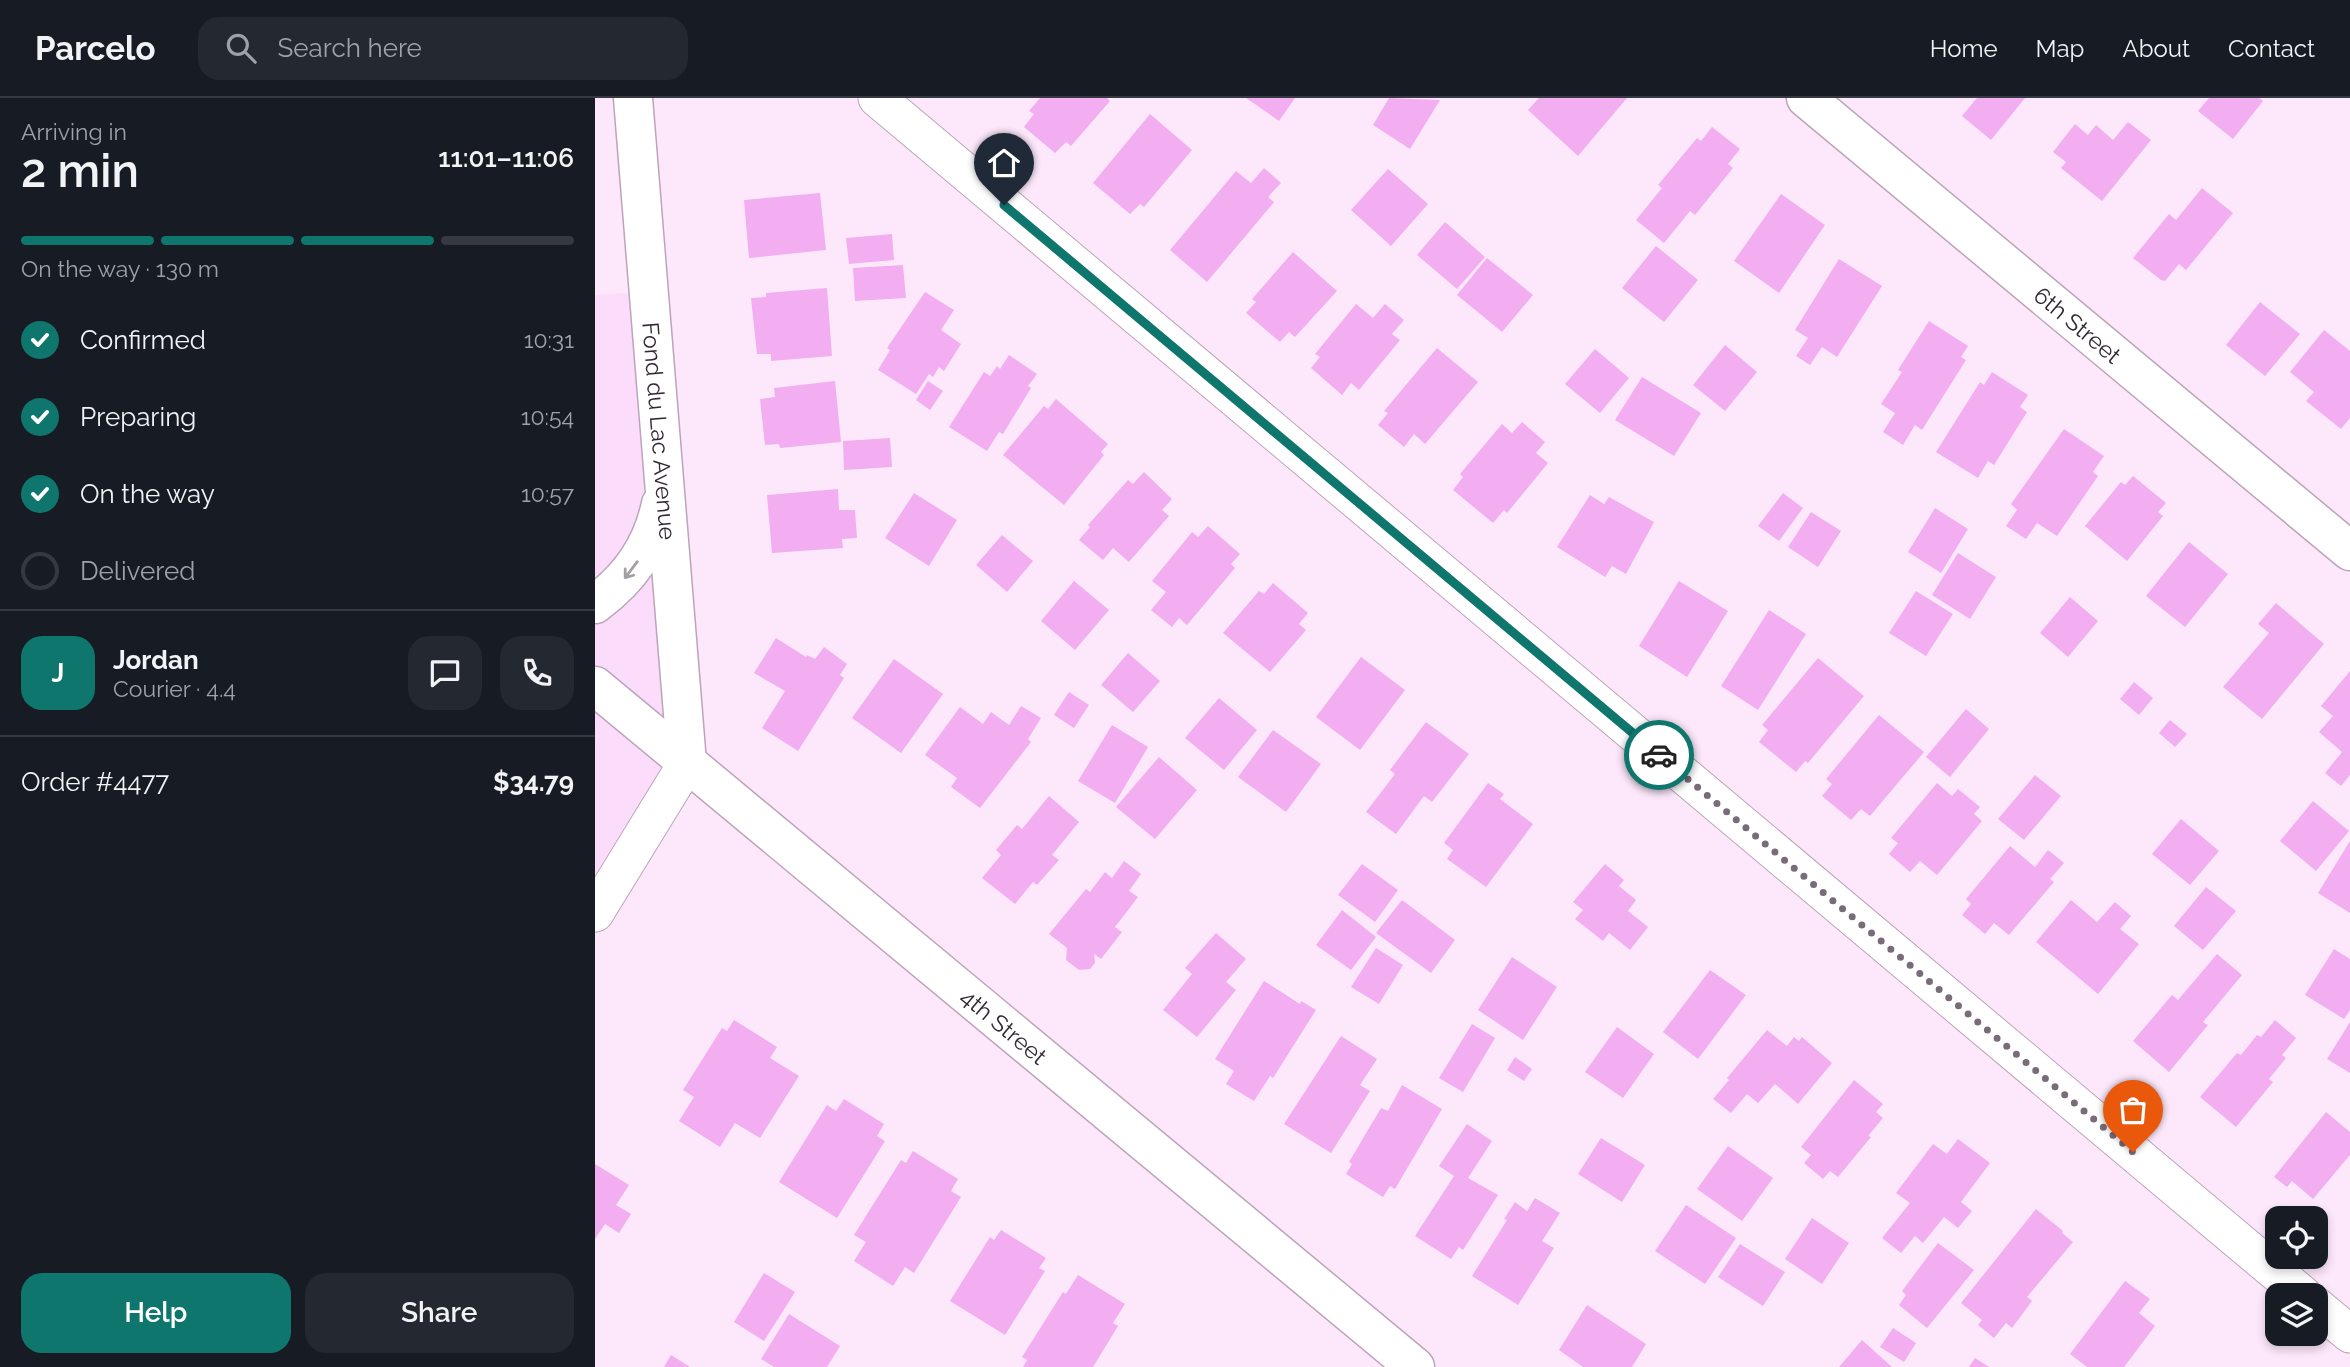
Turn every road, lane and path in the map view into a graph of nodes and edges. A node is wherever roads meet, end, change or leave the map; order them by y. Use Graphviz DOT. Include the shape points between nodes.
graph roads {
  1 [pos="633,98"];
  2 [pos="877,98"];
  3 [pos="1825,104"];
  4 [pos="665,485"];
  5 [pos="2350,551"];
  6 [pos="595,604"];
  7 [pos="595,686"];
  8 [pos="687,764"];
  9 [pos="595,913"];
  10 [pos="2289,1283"];
  11 [pos="2328,1316"];
  12 [pos="2350,1335"];
  13 [pos="1415,1367"];
  1 -- 4 [label="street, Fond du Lac Avenue"];
  2 -- 10 [label="street"];
  3 -- 5 [label="street, 6th Street"];
  4 -- 6 [label="street, one-way" via="656,529 644,552 620,583"];
  4 -- 8 [label="street, Fond du Lac Avenue"];
  7 -- 8 [label="street, 4th Street"];
  8 -- 9 [label="street"];
  8 -- 13 [label="street, 4th Street"];
  11 -- 12 [label="street"];
}
